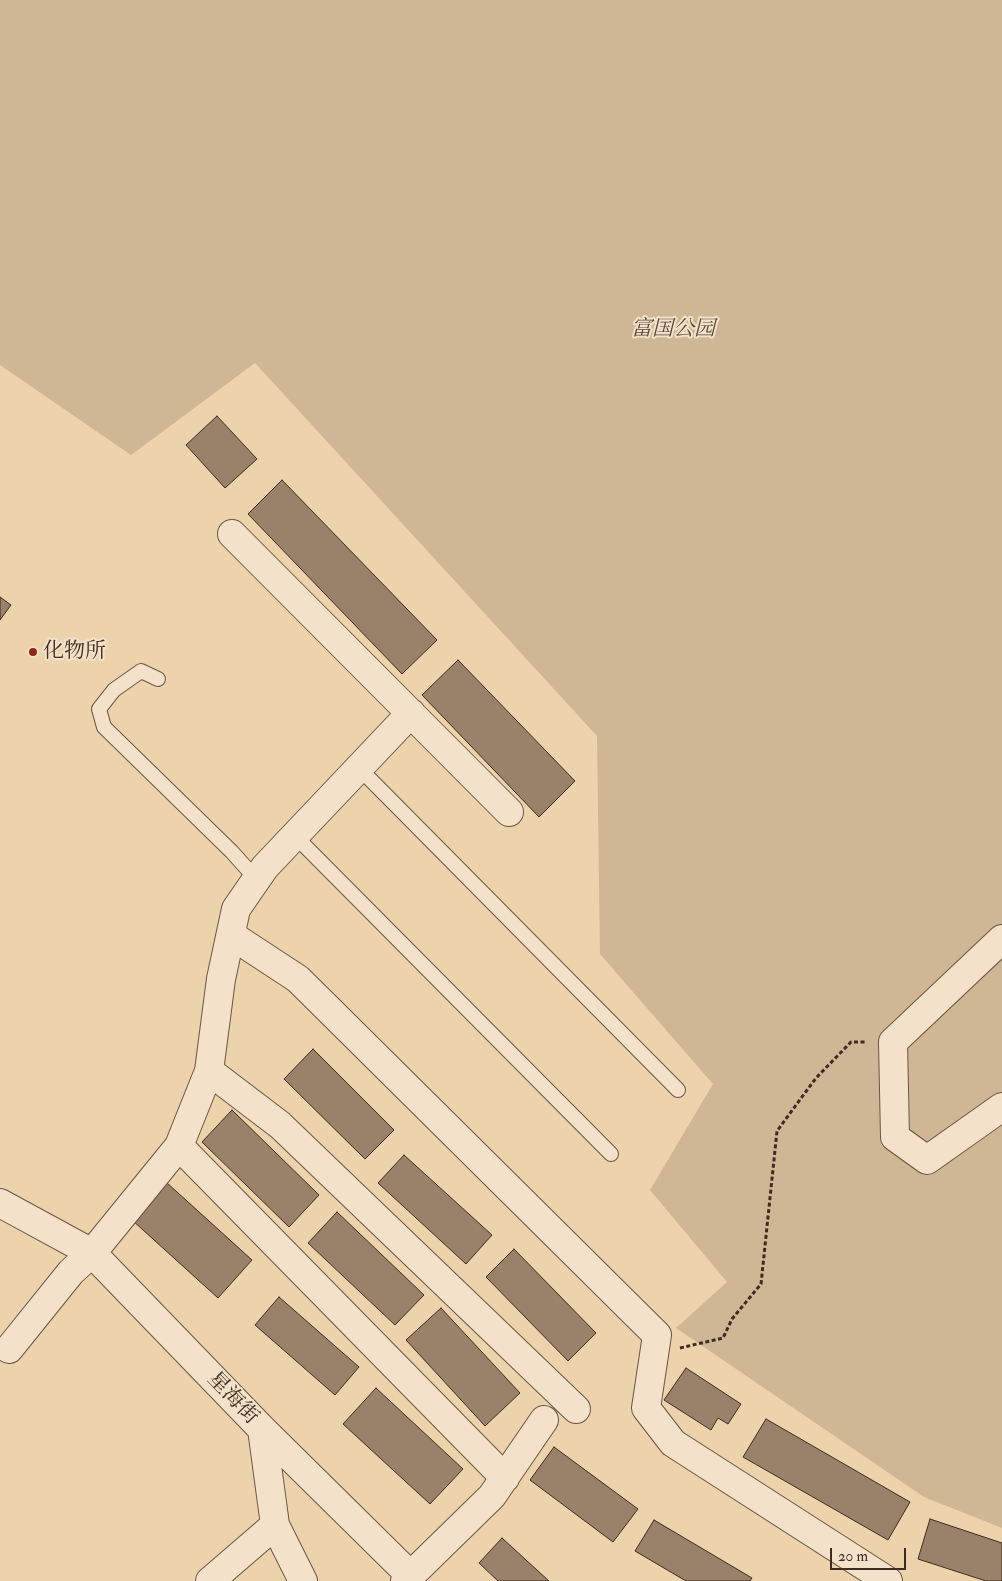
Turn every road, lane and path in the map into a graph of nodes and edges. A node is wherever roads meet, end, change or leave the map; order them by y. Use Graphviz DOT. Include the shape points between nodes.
graph roads {
  1 [pos="232,534"];
  2 [pos="158,679"];
  3 [pos="411,713"];
  4 [pos="360,768"];
  5 [pos="508,812"];
  6 [pos="295,836"];
  7 [pos="257,880"];
  8 [pos="231,935"];
  9 [pos="1002,939"];
  10 [pos="893,1042"];
  11 [pos="209,1071"];
  12 [pos="678,1090"];
  13 [pos="1002,1107"];
  14 [pos="180,1146"];
  15 [pos="611,1154"];
  16 [pos="0,1203"];
  17 [pos="92,1253"];
  18 [pos="9,1349"];
  19 [pos="654,1354"];
  20 [pos="576,1409"];
  21 [pos="544,1420"];
  22 [pos="262,1429"];
  23 [pos="505,1478"];
  24 [pos="275,1525"];
  25 [pos="408,1578"];
  26 [pos="210,1581"];
  27 [pos="303,1581"];
  28 [pos="888,1581"];
  1 -- 3 [label="street"];
  2 -- 7 [label="lane" via="141,671 114,690 99,709 104,727"];
  3 -- 4 [label="street"];
  3 -- 5 [label="street"];
  4 -- 6 [label="street"];
  4 -- 12 [label="lane"];
  6 -- 7 [label="street"];
  6 -- 15 [label="lane"];
  7 -- 8 [label="street" via="236,909"];
  8 -- 11 [label="street" via="221,979"];
  8 -- 19 [label="street" via="298,979 657,1335"];
  9 -- 10 [label="street"];
  10 -- 13 [label="street" via="895,1137 927,1160"];
  10 -- 19 [label="path" via="851,1042 816,1078 776,1131 761,1284 732,1319 724,1338"];
  11 -- 14 [label="street"];
  11 -- 20 [label="street" via="280,1125"];
  14 -- 17 [label="street"];
  14 -- 23 [label="street"];
  16 -- 17 [label="street, 星海街"];
  17 -- 18 [label="street" via="72,1272"];
  17 -- 22 [label="street, 星海街"];
  19 -- 28 [label="street" via="646,1408 673,1442"];
  21 -- 23 [label="street"];
  22 -- 24 [label="street, 星海街"];
  22 -- 25 [label="street"];
  23 -- 25 [label="street" via="492,1496"];
  24 -- 26 [label="street"];
  24 -- 27 [label="street, 星海街"];
}
